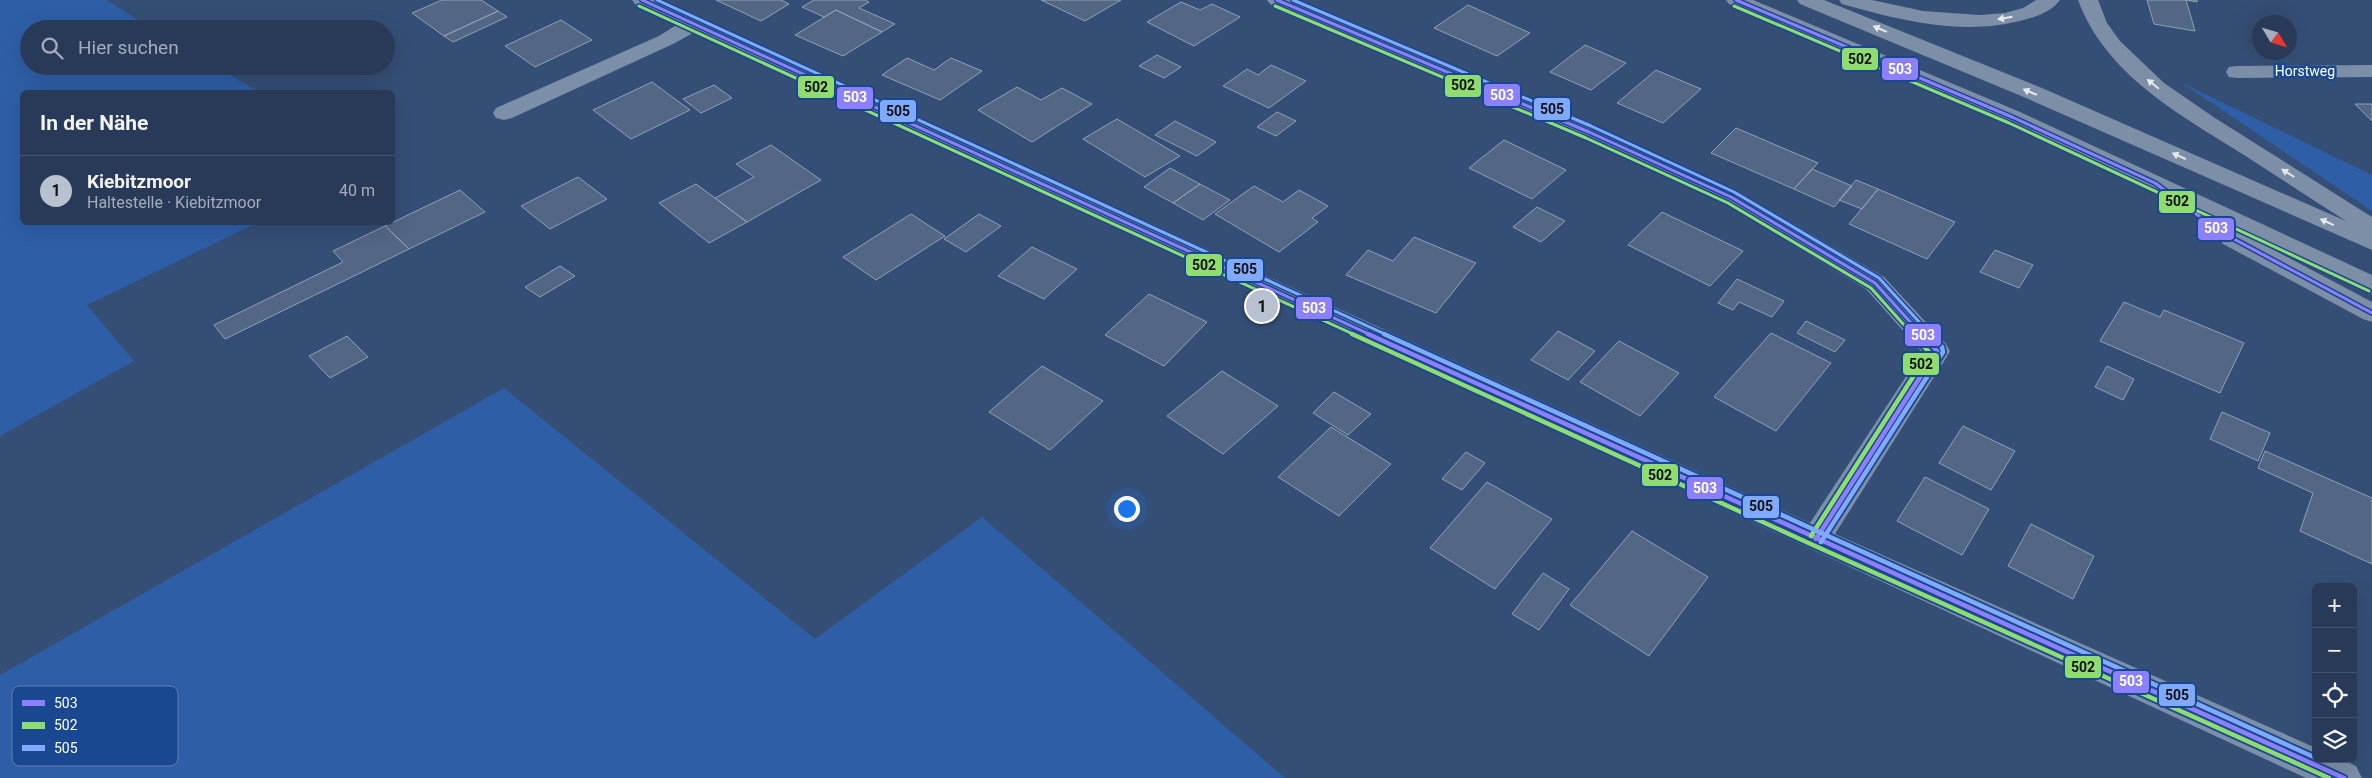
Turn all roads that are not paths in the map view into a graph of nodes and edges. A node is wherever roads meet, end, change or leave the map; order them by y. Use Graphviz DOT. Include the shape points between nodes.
graph roads {
  1 [pos="642,0"];
  2 [pos="1277,0"];
  3 [pos="1736,0"];
  4 [pos="1807,0"];
  5 [pos="1848,0"];
  6 [pos="2050,0"];
  7 [pos="2088,0"];
  8 [pos="694,24"];
  9 [pos="2372,71"];
  10 [pos="2237,72"];
  11 [pos="504,113"];
  12 [pos="2156,183"];
  13 [pos="2372,230"];
  14 [pos="2372,242"];
  15 [pos="2372,285"];
  16 [pos="2372,313"];
  17 [pos="1816,539"];
  18 [pos="2344,778"];
  1 -- 8 [label="street"];
  2 -- 17 [label="street" via="1589,132 1731,197 1875,283 1937,351"];
  3 -- 12 [label="highway"];
  14 -- 4 [label="highway, one-way" via="2034,94"];
  6 -- 5 [label="highway, one-way" via="2036,9 2004,19 1958,21 1906,15"];
  13 -- 7 [label="highway, one-way" via="2158,88 2108,39"];
  8 -- 11 [label="street" via="666,40"];
  8 -- 17 [label="street"];
  9 -- 10 [label="street, Horstweg"];
  12 -- 15 [label="highway"];
  12 -- 16 [label="highway" via="2219,231"];
  17 -- 18 [label="street"];
}
